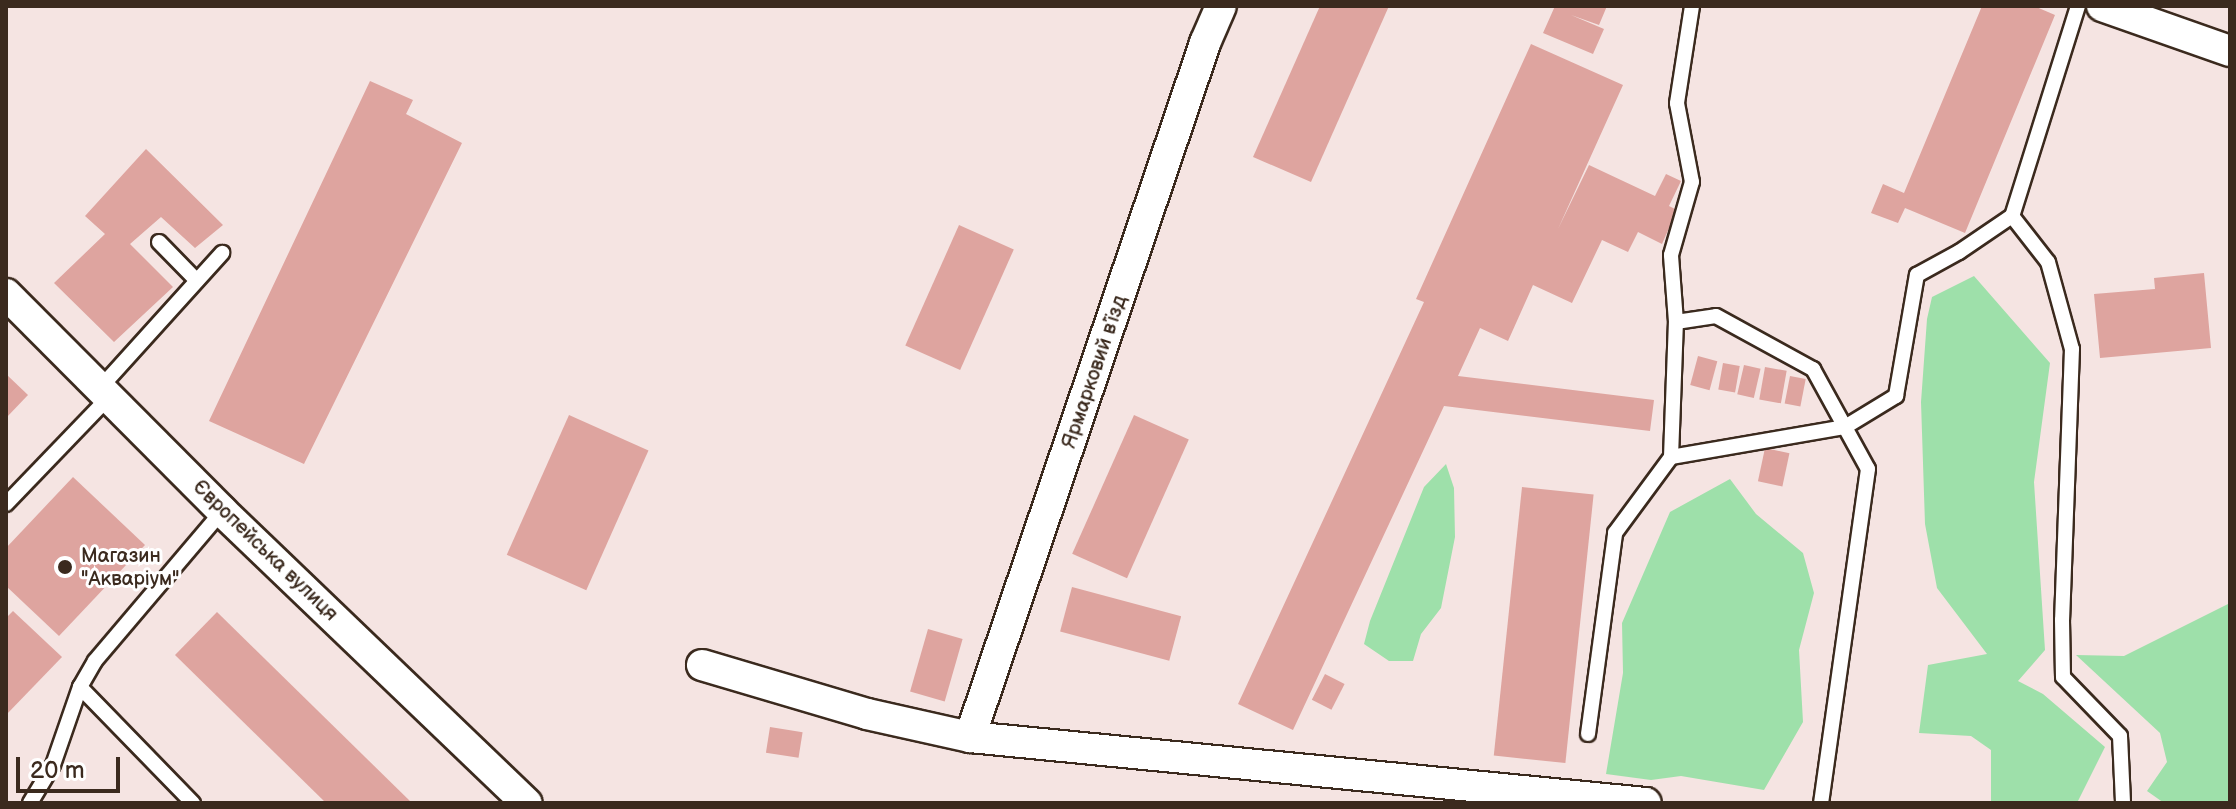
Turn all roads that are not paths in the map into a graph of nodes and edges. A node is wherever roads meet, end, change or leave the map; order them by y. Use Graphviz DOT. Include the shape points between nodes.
graph roads {
  1 [pos="1221,6"];
  2 [pos="1692,6"];
  3 [pos="2078,6"];
  4 [pos="2102,6"];
  5 [pos="2230,51"];
  6 [pos="2012,216"];
  7 [pos="159,242"];
  8 [pos="222,253"];
  9 [pos="197,281"];
  10 [pos="6,294"];
  11 [pos="1676,322"];
  12 [pos="106,392"];
  13 [pos="1845,427"];
  14 [pos="1671,457"];
  15 [pos="6,504"];
  16 [pos="222,511"];
  17 [pos="702,665"];
  18 [pos="80,687"];
  19 [pos="1588,734"];
  20 [pos="970,737"];
  21 [pos="36,801"];
  22 [pos="193,803"];
  23 [pos="527,803"];
  24 [pos="1646,803"];
  25 [pos="1821,803"];
  26 [pos="2123,803"];
  1 -- 20 [label="street, Ярмарковий вʼїзд"];
  2 -- 11 [label="lane" via="1677,103 1692,182 1671,255"];
  3 -- 6 [label="lane"];
  4 -- 5 [label="street"];
  6 -- 13 [label="lane" via="1917,275 1896,396"];
  6 -- 26 [label="lane" via="2048,262 2072,349 2063,677 2120,736"];
  7 -- 9 [label="lane"];
  8 -- 9 [label="lane"];
  9 -- 12 [label="lane"];
  10 -- 12 [label="street, Європейська вулиця"];
  11 -- 13 [label="lane" via="1716,316 1813,369"];
  11 -- 14 [label="lane"];
  12 -- 15 [label="lane"];
  12 -- 16 [label="street, Європейська вулиця"];
  13 -- 14 [label="lane"];
  13 -- 25 [label="lane" via="1868,469"];
  14 -- 19 [label="lane" via="1615,533"];
  16 -- 18 [label="lane" via="109,643"];
  16 -- 23 [label="street, Європейська вулиця"];
  17 -- 20 [label="street" via="867,714"];
  18 -- 21 [label="lane"];
  18 -- 22 [label="lane"];
  20 -- 24 [label="street"];
}
